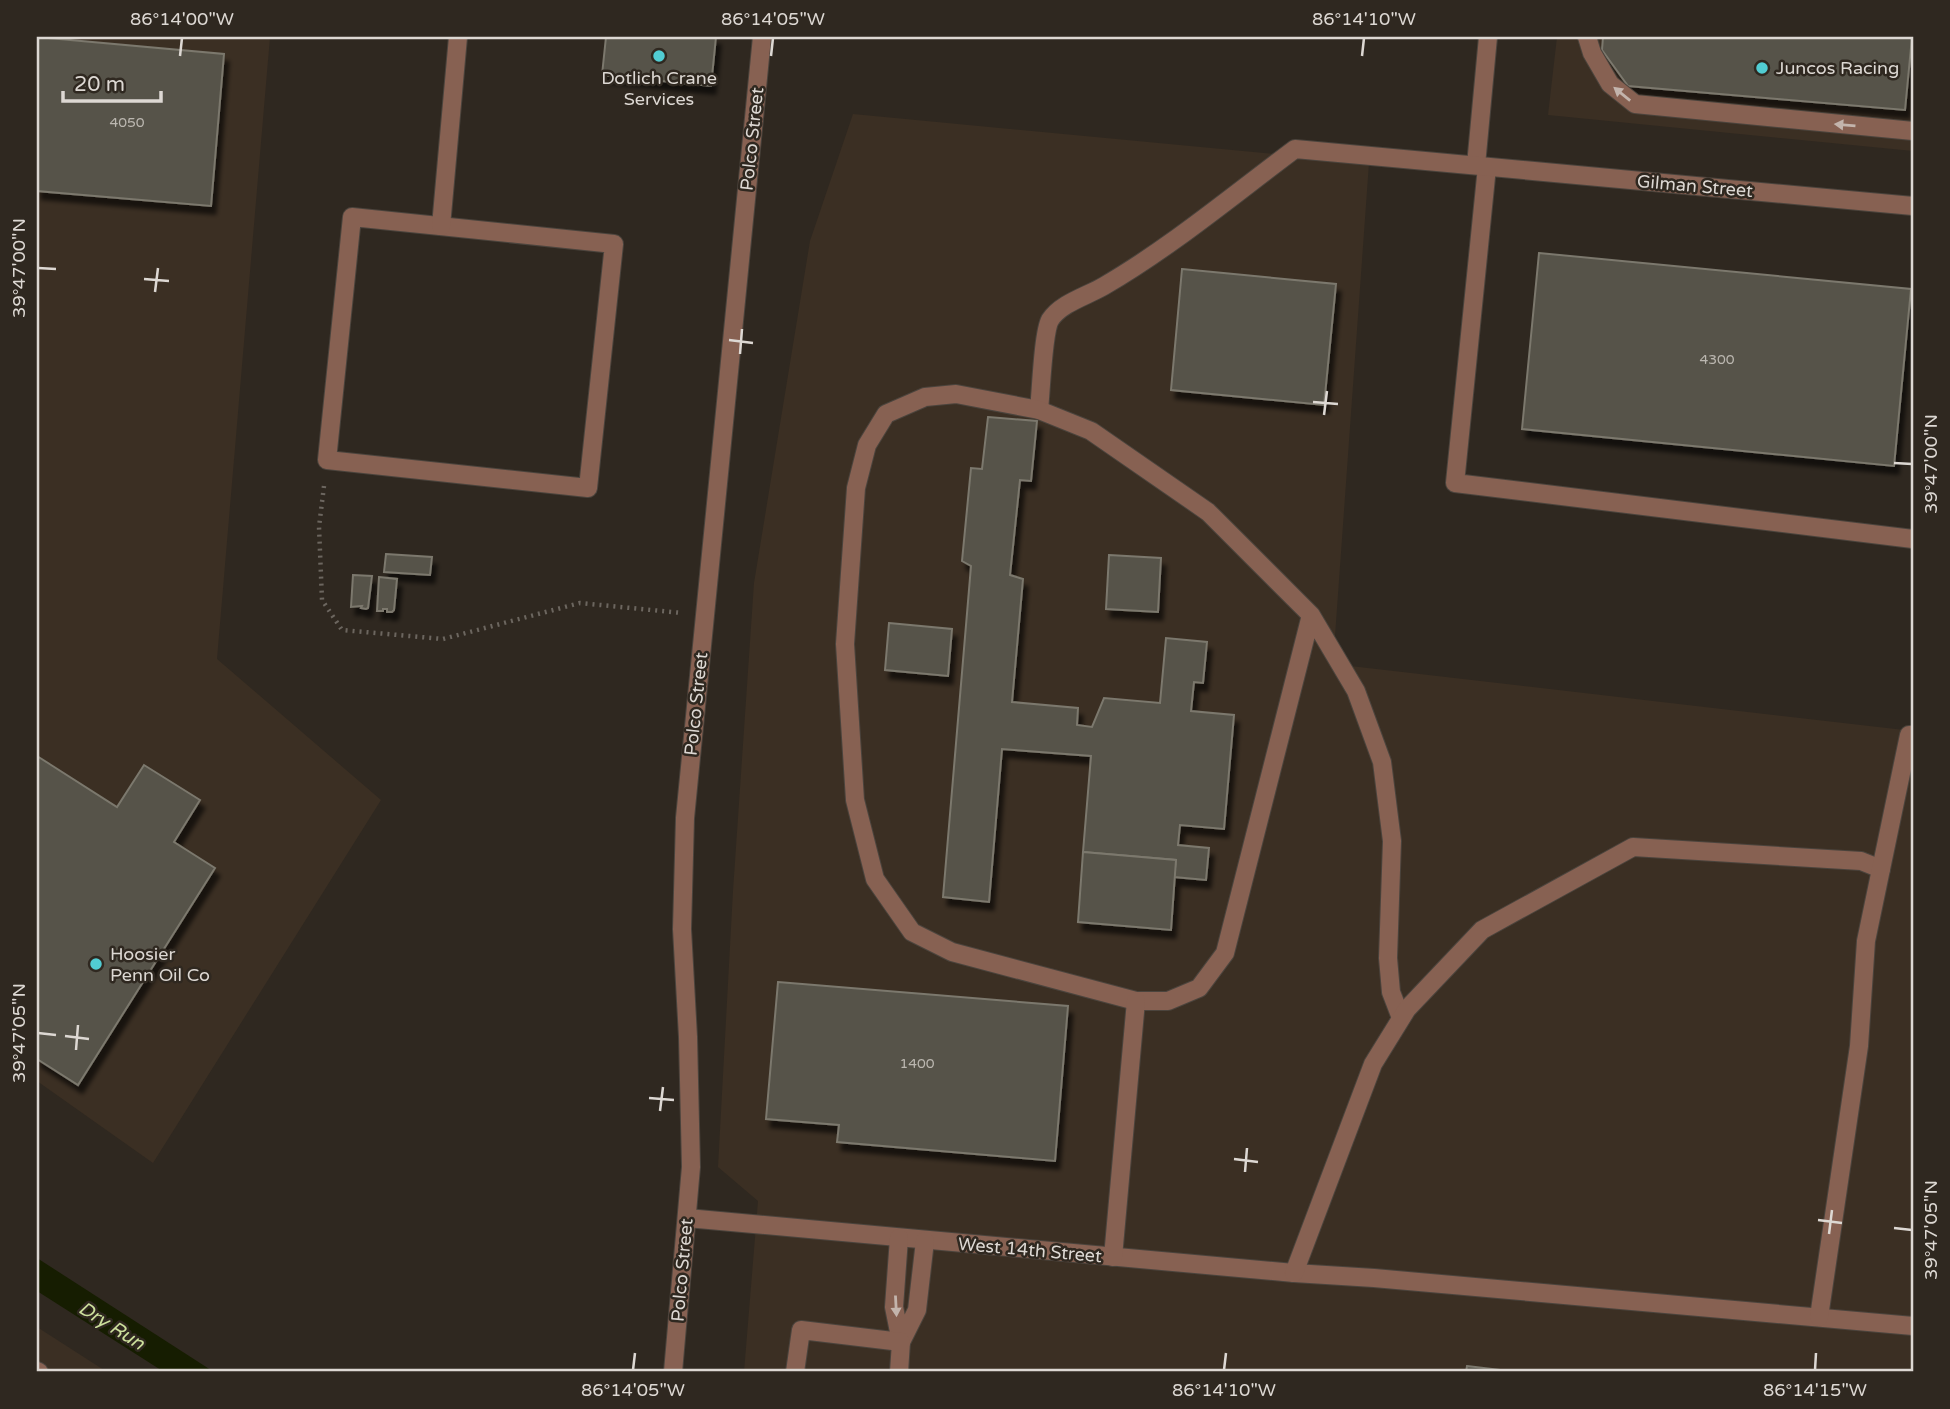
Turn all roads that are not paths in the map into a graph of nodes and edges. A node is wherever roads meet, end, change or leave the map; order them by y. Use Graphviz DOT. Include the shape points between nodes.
graph roads {
  1 [pos="458,37"];
  2 [pos="762,37"];
  3 [pos="1488,37"];
  4 [pos="1587,37"];
  5 [pos="1913,131"];
  6 [pos="1482,166"];
  7 [pos="1913,206"];
  8 [pos="441,226"];
  9 [pos="1039,410"];
  10 [pos="1913,539"];
  11 [pos="1311,614"];
  12 [pos="1913,735"];
  13 [pos="1881,869"];
  14 [pos="1136,1001"];
  15 [pos="1401,1018"];
  16 [pos="687,1218"];
  17 [pos="899,1238"];
  18 [pos="925,1241"];
  19 [pos="1113,1257"];
  20 [pos="1294,1273"];
  21 [pos="1819,1317"];
  22 [pos="1913,1325"];
  23 [pos="901,1342"];
  24 [pos="673,1372"];
  25 [pos="795,1372"];
  26 [pos="899,1372"];
  1 -- 8 [label="street"];
  2 -- 16 [label="street, Polco Street" via="686,810 682,941 691,1130"];
  3 -- 6 [label="street"];
  5 -- 4 [label="street, one-way" via="1635,104 1610,84"];
  6 -- 7 [label="street, Gilman Street"];
  6 -- 9 [label="street, Gilman Street" via="1295,149 1175,239 1060,309 1049,322"];
  6 -- 10 [label="street" via="1455,483"];
  8 -- 8 [label="street" via="614,244 588,488 327,460 352,217"];
  9 -- 11 [label="street" via="1091,431 1208,512"];
  9 -- 14 [label="street" via="956,394 925,397 887,414 867,445 856,488 845,644 855,800 875,879 912,932 952,952"];
  11 -- 14 [label="street" via="1225,953 1199,988 1168,1001"];
  11 -- 15 [label="street" via="1356,691 1382,762 1392,841 1388,958 1391,992"];
  12 -- 13 [label="street" via="1909,735"];
  13 -- 15 [label="street" via="1861,862 1633,847 1482,930"];
  13 -- 21 [label="street" via="1866,941 1858,1046"];
  14 -- 19 [label="street"];
  15 -- 20 [label="street" via="1373,1064"];
  16 -- 17 [label="street, West 14th Street"];
  16 -- 24 [label="street, Polco Street"];
  17 -- 18 [label="street, West 14th Street"];
  17 -- 23 [label="street, one-way" via="894,1307"];
  18 -- 19 [label="street, West 14th Street"];
  18 -- 23 [label="street" via="917,1310"];
  19 -- 20 [label="street, West 14th Street"];
  20 -- 21 [label="street, West 14th Street"];
  21 -- 22 [label="street, West 14th Street"];
  23 -- 25 [label="street" via="801,1330"];
  23 -- 26 [label="street"];
}
